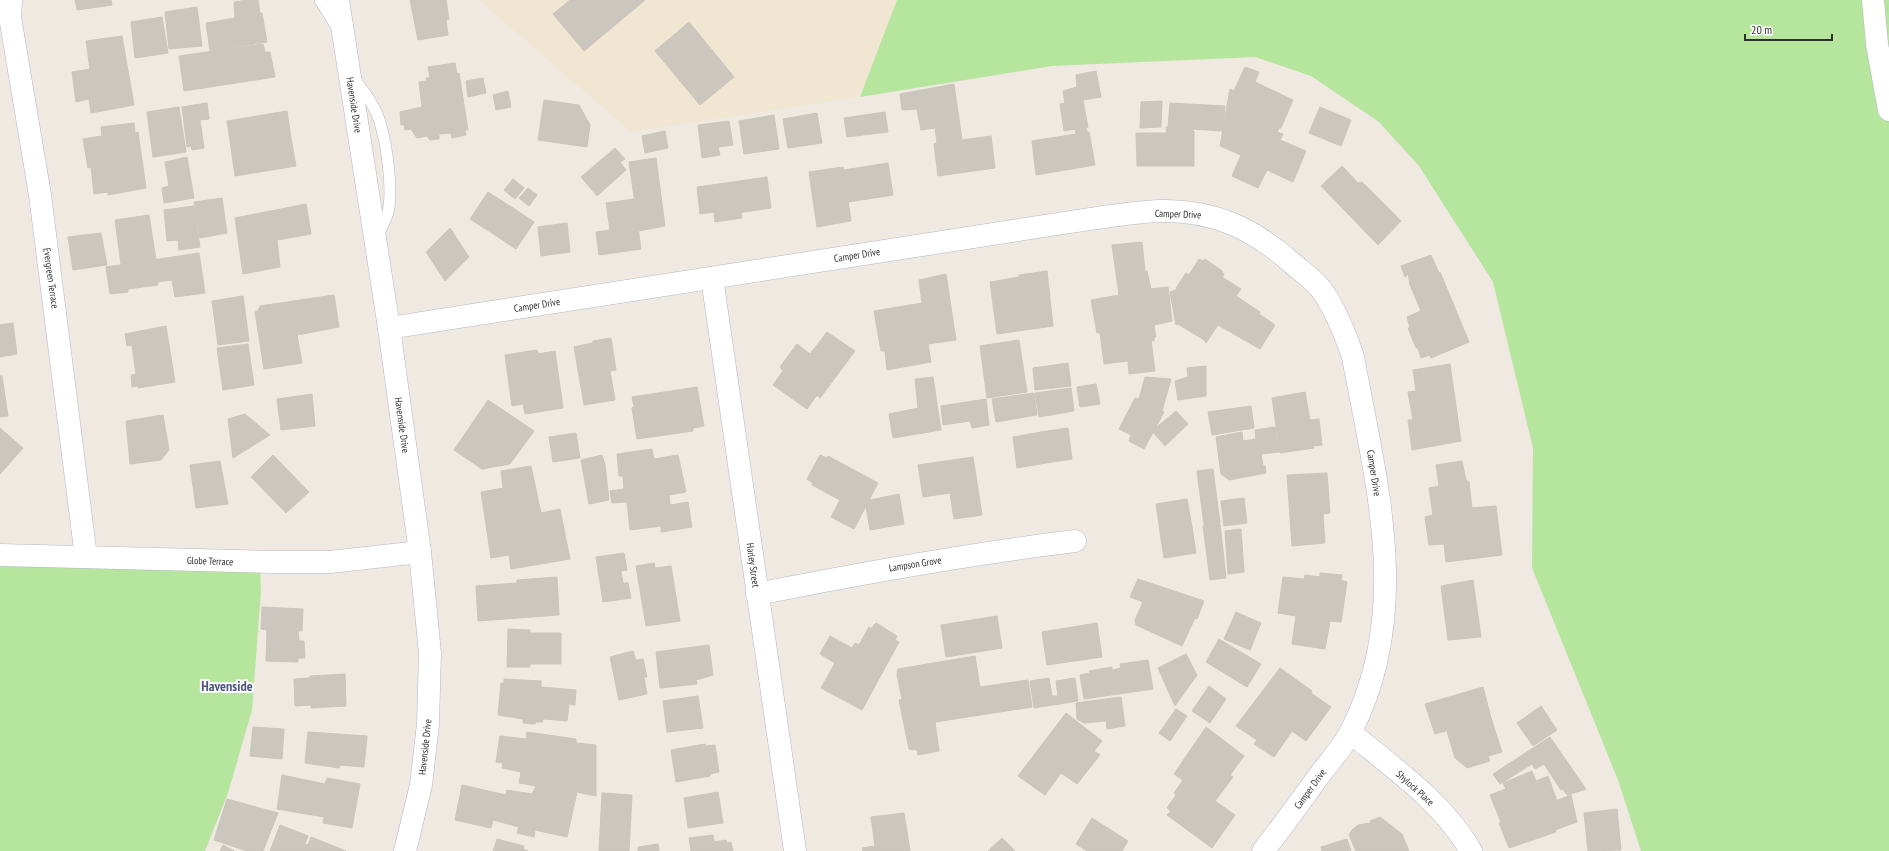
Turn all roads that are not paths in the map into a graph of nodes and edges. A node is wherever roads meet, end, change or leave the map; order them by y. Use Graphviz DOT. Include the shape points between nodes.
graph roads {
  1 [pos="10,0"];
  2 [pos="320,0"];
  3 [pos="338,0"];
  4 [pos="1873,0"];
  5 [pos="344,38"];
  6 [pos="1889,110"];
  7 [pos="712,278"];
  8 [pos="389,328"];
  9 [pos="1074,541"];
  10 [pos="420,552"];
  11 [pos="0,555"];
  12 [pos="86,558"];
  13 [pos="757,594"];
  14 [pos="1351,733"];
  15 [pos="405,851"];
  16 [pos="795,851"];
  17 [pos="1263,851"];
  18 [pos="1471,851"];
  1 -- 12 [label="street, Evergreen Terrace" via="10,17 40,196"];
  2 -- 5 [label="lane"];
  3 -- 5 [label="street, Havenside Drive"];
  4 -- 6 [label="street" via="1877,44"];
  5 -- 8 [label="street, Havenside Drive"];
  7 -- 8 [label="street, Camper Drive"];
  7 -- 13 [label="street, Harley Street"];
  7 -- 14 [label="street, Camper Drive" via="1070,222 1160,211 1222,219 1245,229 1272,246 1320,289 1336,313 1353,357 1374,471 1384,536 1385,614 1380,648 1366,700"];
  8 -- 10 [label="street, Havenside Drive"];
  9 -- 13 [label="street, Lampson Grove" via="867,572"];
  10 -- 12 [label="street, Globe Terrace" via="322,562"];
  10 -- 15 [label="street, Havenside Drive" via="430,653 428,724 421,785"];
  11 -- 12 [label="street, Globe Terrace"];
  13 -- 16 [label="street, Harley Street"];
  14 -- 17 [label="street, Camper Drive"];
  14 -- 18 [label="street, Shylock Place" via="1429,798"];
}
